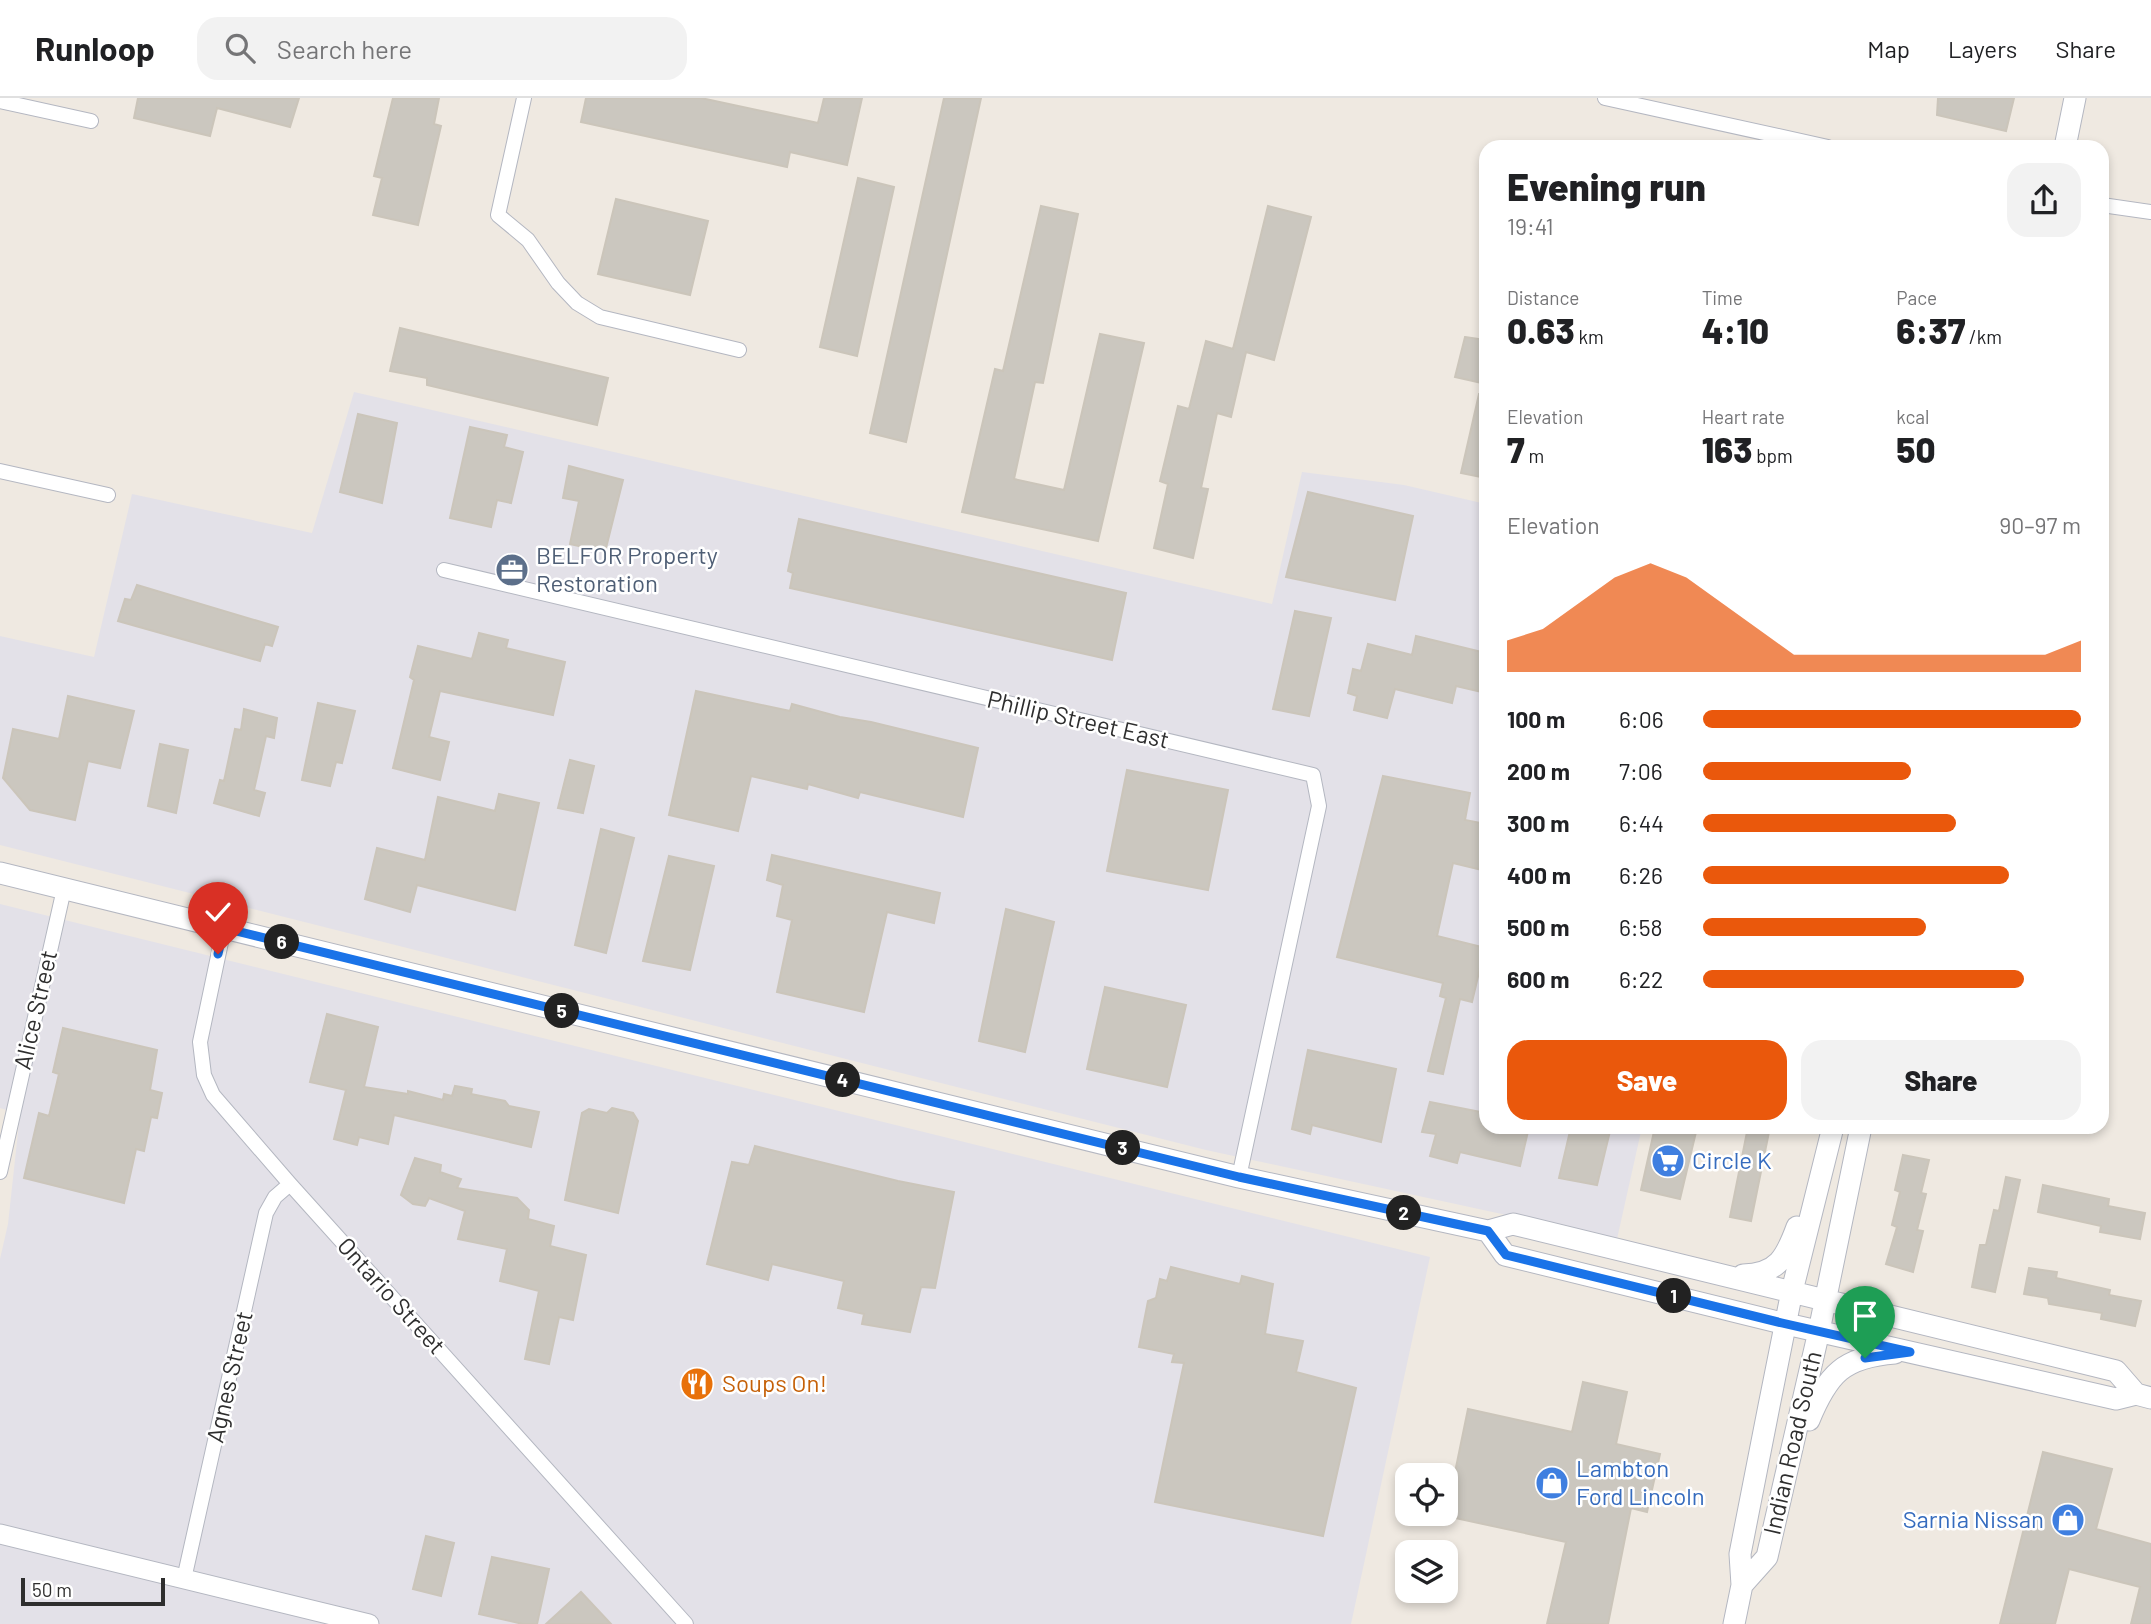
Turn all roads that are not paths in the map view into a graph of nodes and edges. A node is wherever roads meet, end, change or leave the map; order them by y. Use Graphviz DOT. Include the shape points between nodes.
graph roads {
  1 [pos="524,98"];
  2 [pos="1605,98"];
  3 [pos="2075,98"];
  4 [pos="0,101"];
  5 [pos="91,121"];
  6 [pos="1796,140"];
  7 [pos="2066,140"];
  8 [pos="2109,206"];
  9 [pos="2151,212"];
  10 [pos="739,350"];
  11 [pos="0,471"];
  12 [pos="108,495"];
  13 [pos="444,570"];
  14 [pos="0,873"];
  15 [pos="64,889"];
  16 [pos="224,928"];
  17 [pos="1831,1134"];
  18 [pos="1831,1134"];
  19 [pos="1860,1134"];
  20 [pos="0,1172"];
  21 [pos="1239,1177"];
  22 [pos="290,1184"];
  23 [pos="1488,1231"];
  24 [pos="1730,1276"];
  25 [pos="1792,1291"];
  26 [pos="1826,1299"];
  27 [pos="1786,1324"];
  28 [pos="1819,1331"];
  29 [pos="1910,1352"];
  30 [pos="2143,1396"];
  31 [pos="1779,1503"];
  32 [pos="0,1534"];
  33 [pos="184,1579"];
  34 [pos="1742,1585"];
  35 [pos="369,1624"];
  36 [pos="686,1624"];
  37 [pos="1734,1624"];
  1 -- 10 [label="street" via="498,215 528,240 577,303 600,317"];
  2 -- 6 [label="street"];
  3 -- 7 [label="main road"];
  4 -- 5 [label="street"];
  8 -- 9 [label="street"];
  11 -- 12 [label="street"];
  13 -- 21 [label="street, Phillip Street East" via="1313,775 1319,806"];
  14 -- 15 [label="main road"];
  15 -- 16 [label="main road"];
  15 -- 20 [label="street, Alice Street"];
  16 -- 21 [label="main road"];
  16 -- 22 [label="street, Ontario Street" via="201,1031 204,1075 222,1107"];
  17 -- 24 [label="main road" via="1784,1258 1762,1273"];
  18 -- 25 [label="main road, Indian Road South"];
  19 -- 26 [label="main road, Indian Road South"];
  21 -- 23 [label="main road"];
  22 -- 33 [label="street, Agnes Street" via="266,1213"];
  22 -- 36 [label="street, Ontario Street"];
  23 -- 24 [label="main road" via="1513,1224"];
  23 -- 27 [label="main road" via="1506,1255"];
  24 -- 25 [label="main road"];
  25 -- 26 [label="main road"];
  25 -- 27 [label="main road, Indian Road South"];
  26 -- 28 [label="main road, Indian Road South"];
  26 -- 30 [label="main road" via="2116,1371"];
  27 -- 28 [label="main road"];
  27 -- 34 [label="main road, Indian Road South" via="1740,1554"];
  28 -- 29 [label="main road"];
  28 -- 31 [label="main road, Indian Road South"];
  29 -- 30 [label="main road" via="2116,1399"];
  29 -- 31 [label="main road" via="1856,1360 1827,1382"];
  31 -- 34 [label="main road, Indian Road South" via="1767,1557"];
  32 -- 33 [label="street"];
  33 -- 35 [label="street"];
  34 -- 37 [label="main road, Indian Road South"];
}
